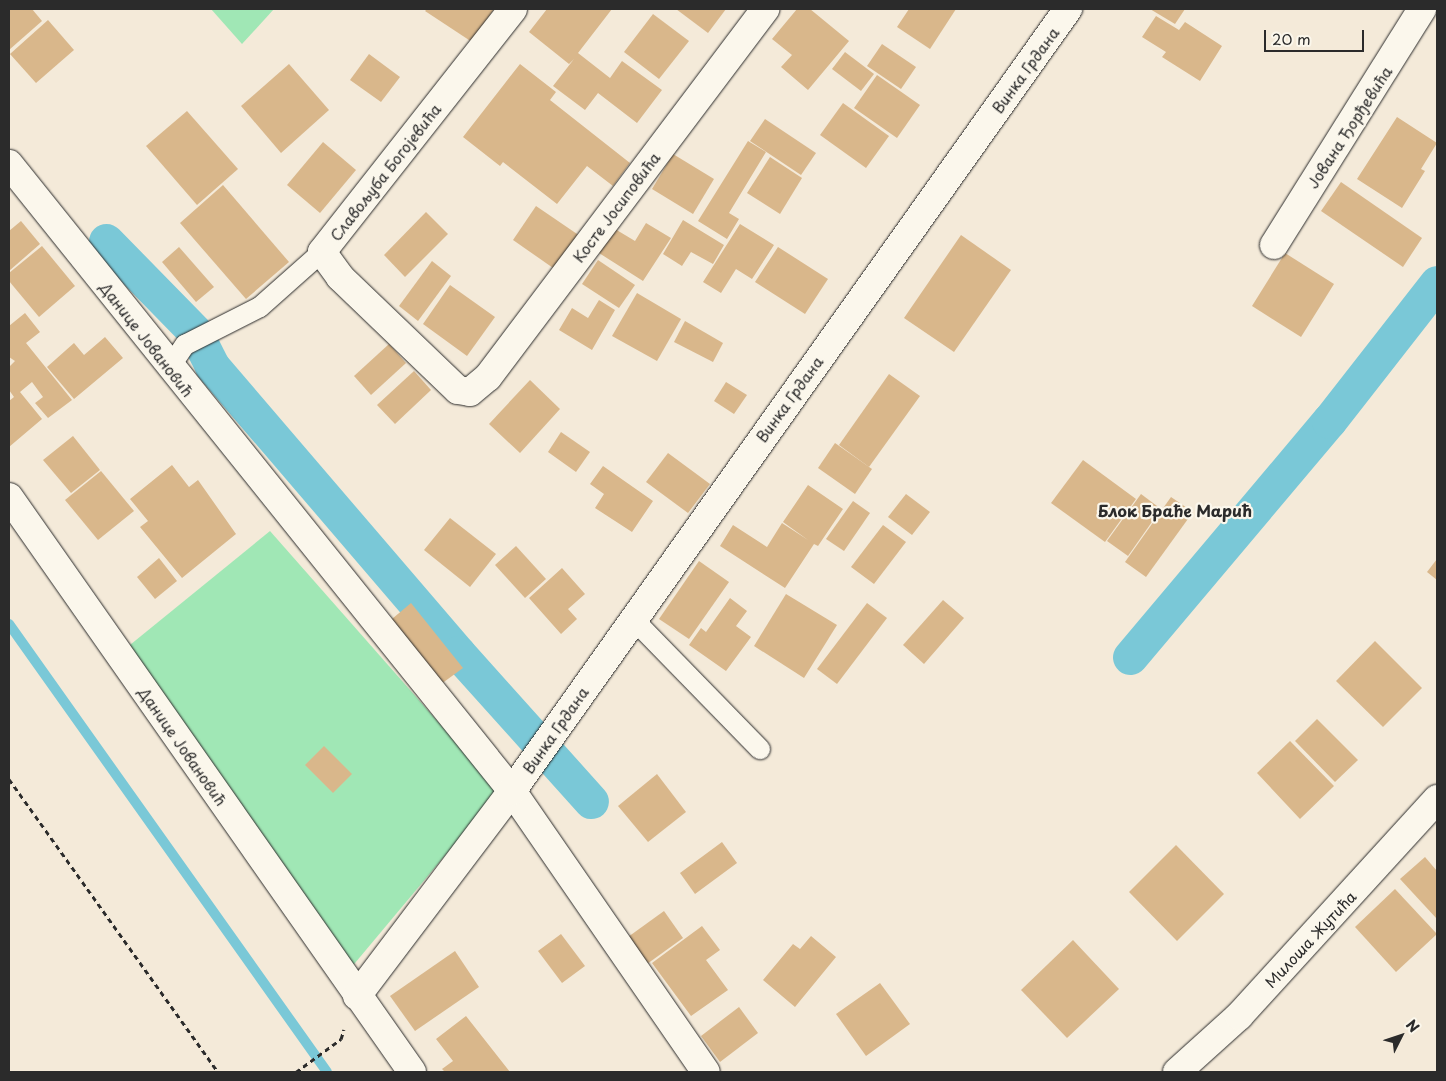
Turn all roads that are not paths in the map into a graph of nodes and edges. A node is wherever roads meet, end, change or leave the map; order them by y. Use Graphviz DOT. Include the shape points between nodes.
graph roads {
  1 [pos="513,9"];
  2 [pos="764,9"];
  3 [pos="1068,9"];
  4 [pos="1422,9"];
  5 [pos="9,164"];
  6 [pos="1274,244"];
  7 [pos="322,252"];
  8 [pos="170,367"];
  9 [pos="458,390"];
  10 [pos="9,497"];
  11 [pos="286,513"];
  12 [pos="632,619"];
  13 [pos="760,749"];
  14 [pos="512,791"];
  15 [pos="1437,799"];
  16 [pos="357,996"];
  17 [pos="412,1072"];
  18 [pos="706,1072"];
  19 [pos="1177,1072"];
  1 -- 7 [label="street, Славољуба Богојевића"];
  2 -- 9 [label="street, Косте Јосиповића" via="488,377 470,392"];
  3 -- 12 [label="street, Винка Грдана"];
  4 -- 6 [label="street, Јована Ђорђевића"];
  5 -- 8 [label="street, Данице Јовановић"];
  7 -- 8 [label="lane" via="260,306 185,345"];
  7 -- 9 [label="street, Славољуба Богојевића" via="340,276"];
  8 -- 11 [label="street, Данице Јовановић"];
  10 -- 16 [label="street, Данице Јовановић"];
  11 -- 14 [label="street, Винка Грдана"];
  12 -- 13 [label="lane"];
  12 -- 14 [label="street, Винка Грдана"];
  14 -- 16 [label="street, Винка Грдана"];
  14 -- 18 [label="street, Винка Грдана"];
  15 -- 19 [label="street, Милоша Жутића" via="1239,1016"];
  16 -- 17 [label="street, Данице Јовановић"];
}
